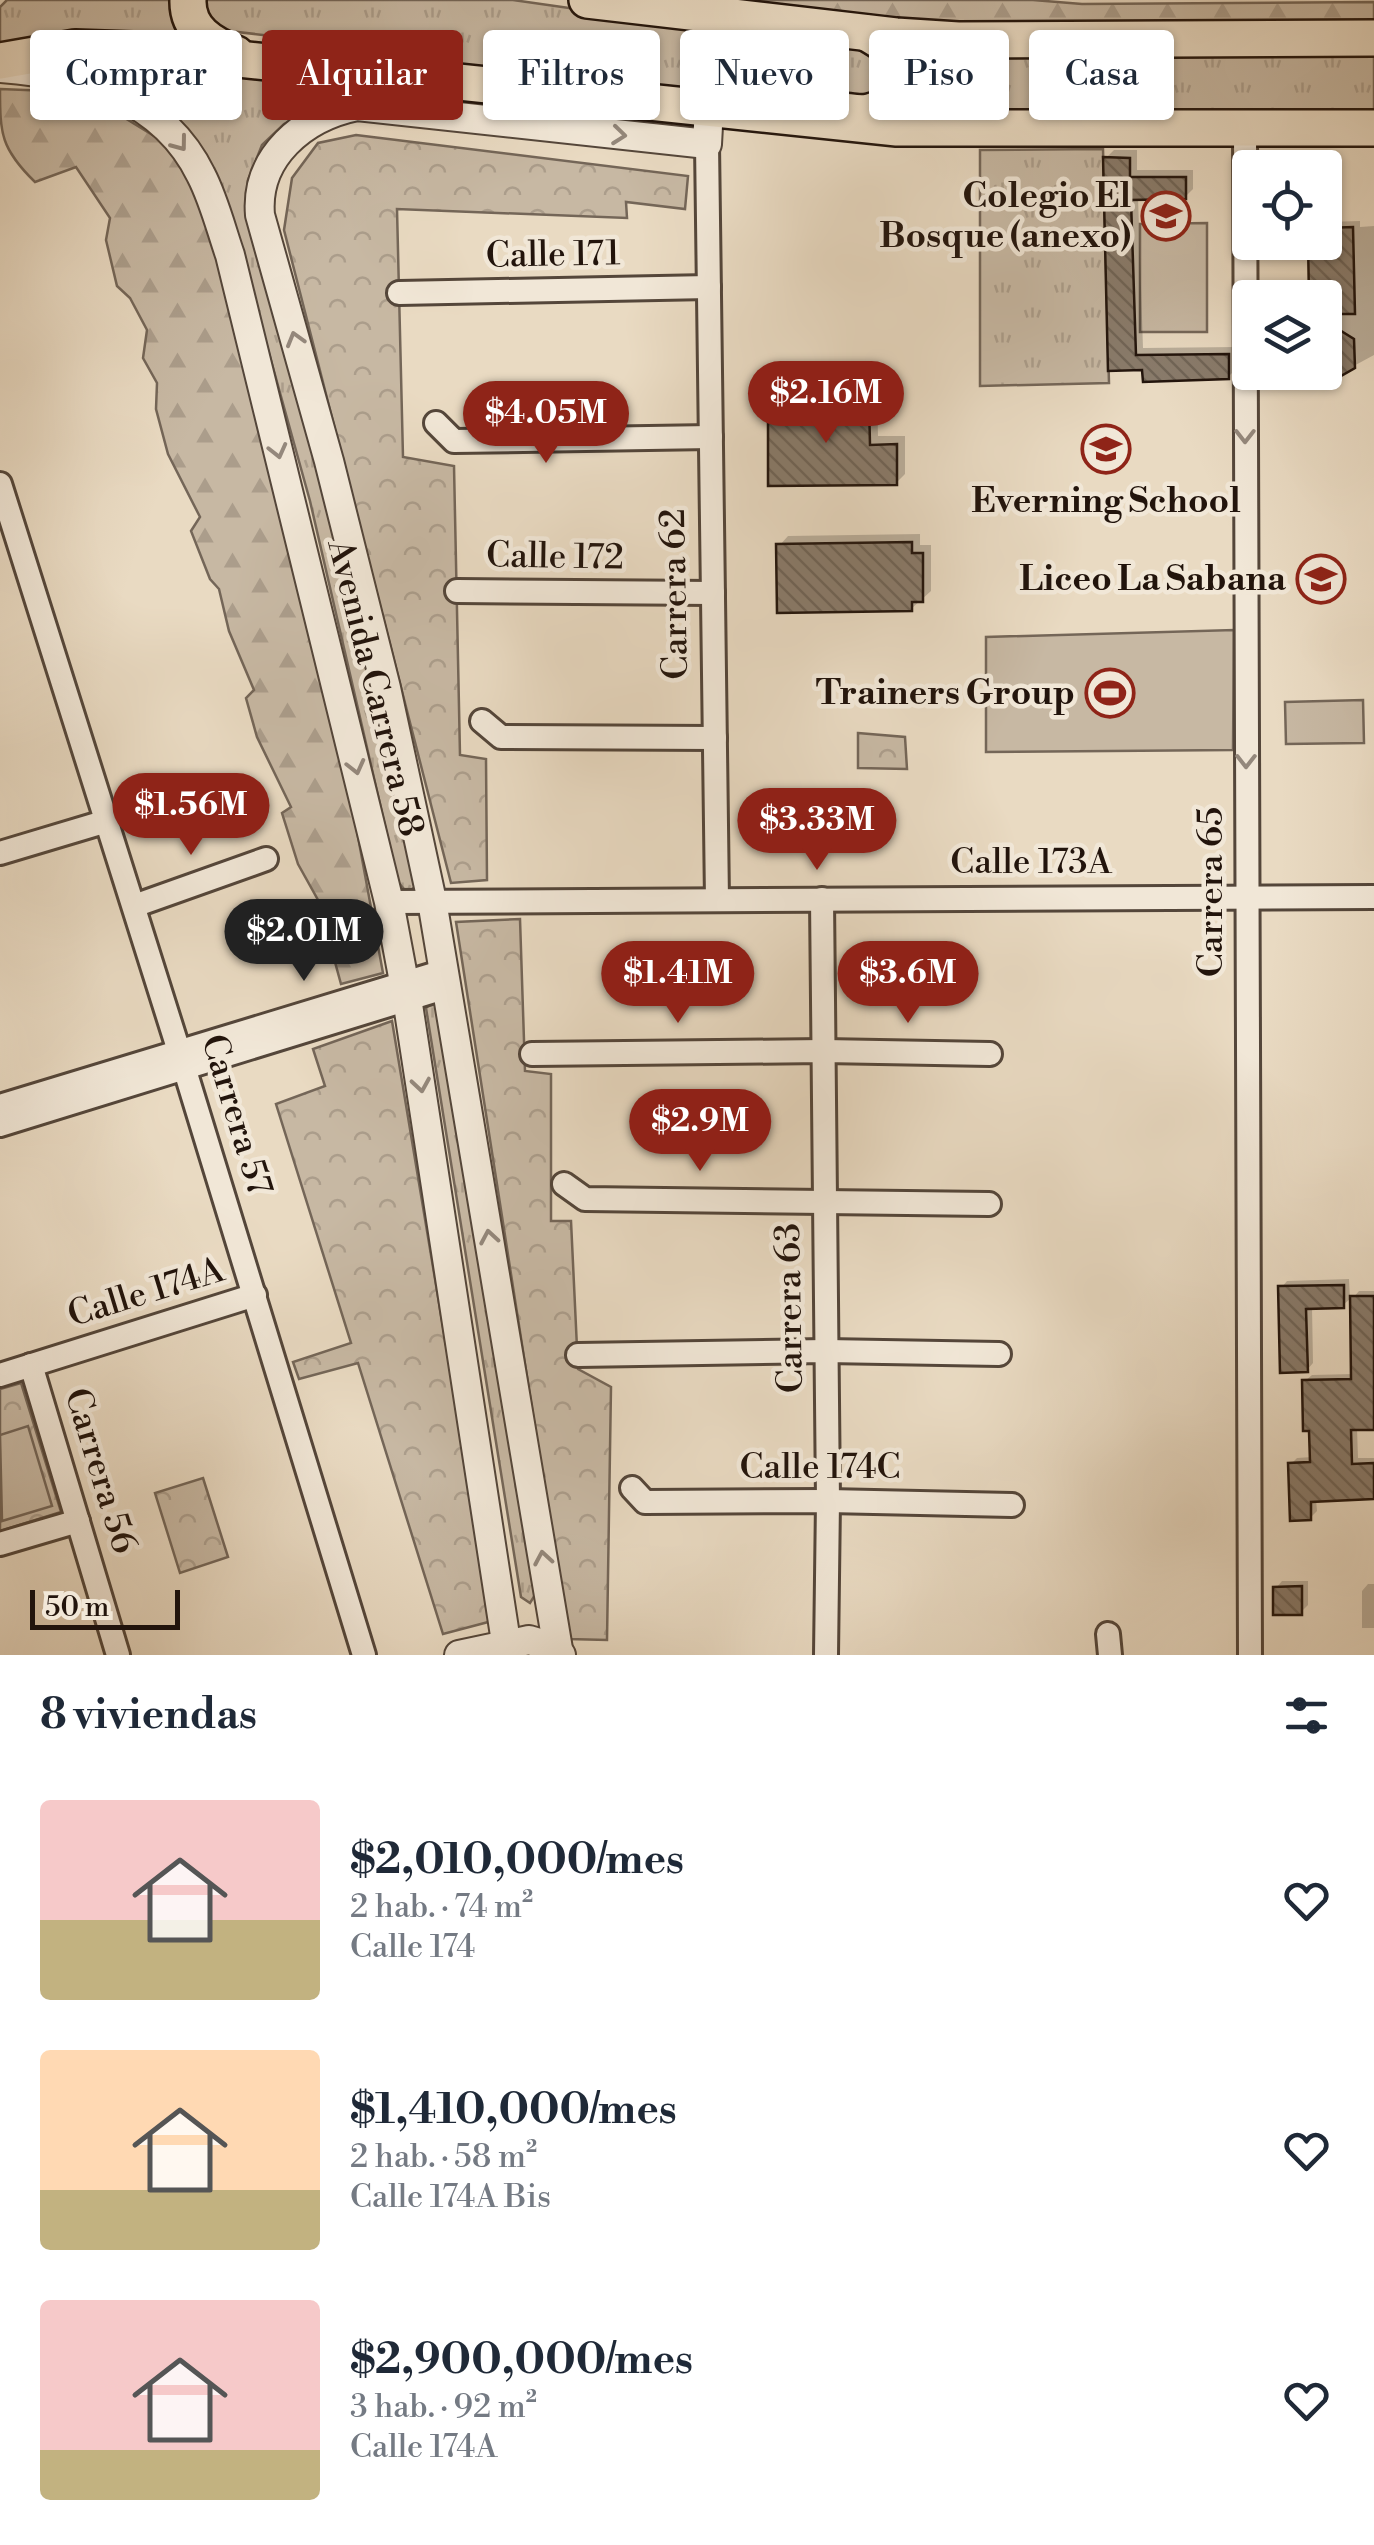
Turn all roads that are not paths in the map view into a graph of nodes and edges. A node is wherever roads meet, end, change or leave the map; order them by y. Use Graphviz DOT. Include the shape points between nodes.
graph roads {
  1 [pos="188,0"];
  2 [pos="587,0"];
  3 [pos="867,32"];
  4 [pos="1374,38"];
  5 [pos="248,59"];
  6 [pos="0,64"];
  7 [pos="680,105"];
  8 [pos="849,112"];
  9 [pos="718,120"];
  10 [pos="835,120"];
  11 [pos="1373,128"];
  12 [pos="1245,129"];
  13 [pos="707,144"];
  14 [pos="709,287"];
  15 [pos="399,293"];
  16 [pos="436,423"];
  17 [pos="711,437"];
  18 [pos="0,484"];
  19 [pos="456,591"];
  20 [pos="713,593"];
  21 [pos="482,721"];
  22 [pos="715,738"];
  23 [pos="107,821"];
  24 [pos="0,853"];
  25 [pos="266,860"];
  26 [pos="1246,896"];
  27 [pos="1374,897"];
  28 [pos="822,899"];
  29 [pos="717,900"];
  30 [pos="389,902"];
  31 [pos="432,902"];
  32 [pos="134,906"];
  33 [pos="446,979"];
  34 [pos="405,990"];
  35 [pos="824,1050"];
  36 [pos="532,1054"];
  37 [pos="990,1054"];
  38 [pos="182,1058"];
  39 [pos="0,1106"];
  40 [pos="0,1125"];
  41 [pos="564,1184"];
  42 [pos="823,1202"];
  43 [pos="989,1204"];
  44 [pos="255,1295"];
  45 [pos="826,1351"];
  46 [pos="999,1354"];
  47 [pos="578,1355"];
  48 [pos="31,1366"];
  49 [pos="0,1375"];
  50 [pos="632,1488"];
  51 [pos="828,1500"];
  52 [pos="1012,1505"];
  53 [pos="78,1521"];
  54 [pos="0,1544"];
  55 [pos="551,1605"];
  56 [pos="502,1610"];
  57 [pos="507,1649"];
  58 [pos="118,1655"];
  59 [pos="364,1655"];
  60 [pos="459,1655"];
  61 [pos="560,1655"];
  62 [pos="826,1655"];
  63 [pos="1250,1655"];
  1 -- 5 [label="main road" via="188,14 203,36"];
  2 -- 3 [label="main road"];
  3 -- 4 [label="main road" via="1008,41"];
  3 -- 8 [label="main road" via="897,59 900,77 880,108"];
  5 -- 6 [label="main road" via="112,47"];
  5 -- 7 [label="main road"];
  6 -- 30 [label="street, Avenida Carrera 58, one-way" via="126,96 177,137 202,176 230,255"];
  9 -- 13 [label="street, Carrera 62"];
  10 -- 12 [label="main road" via="936,129"];
  11 -- 12 [label="main road"];
  12 -- 26 [label="street, Carrera 65, one-way"];
  13 -- 14 [label="street, Carrera 62"];
  31 -- 13 [label="street, Avenida Carrera 58, one-way" via="367,612 260,215 266,170 288,140 320,117 356,106"];
  14 -- 15 [label="street, Calle 171"];
  14 -- 17 [label="street, Carrera 62"];
  16 -- 17 [label="street" via="454,441"];
  17 -- 20 [label="street, Carrera 62"];
  18 -- 23 [label="street, Carrera 57"];
  19 -- 20 [label="street, Calle 172"];
  20 -- 22 [label="street, Carrera 62"];
  21 -- 22 [label="street" via="500,736"];
  22 -- 29 [label="street, Carrera 62"];
  23 -- 24 [label="street"];
  23 -- 32 [label="street, Carrera 57"];
  25 -- 32 [label="street"];
  26 -- 27 [label="street, Calle 173A"];
  26 -- 28 [label="street, Calle 173A"];
  26 -- 63 [label="street, Carrera 65"];
  28 -- 29 [label="street, Calle 173A"];
  28 -- 35 [label="street, Carrera 63"];
  29 -- 31 [label="street, Calle 173A"];
  30 -- 31 [label="street, Calle 173A"];
  30 -- 34 [label="street, Avenida Carrera 58"];
  31 -- 33 [label="street, Avenida Carrera 58"];
  32 -- 38 [label="street, Carrera 57"];
  33 -- 34 [label="street"];
  55 -- 33 [label="street, Avenida Carrera 58, one-way"];
  34 -- 38 [label="street"];
  34 -- 56 [label="street, Avenida Carrera 58, one-way"];
  35 -- 36 [label="street"];
  35 -- 37 [label="street"];
  35 -- 42 [label="street, Carrera 63"];
  38 -- 39 [label="street"];
  38 -- 40 [label="street"];
  38 -- 44 [label="street, Carrera 57"];
  41 -- 42 [label="street" via="584,1199"];
  42 -- 43 [label="street"];
  42 -- 45 [label="street, Carrera 63"];
  44 -- 48 [label="street, Calle 174A"];
  44 -- 59 [label="street, Carrera 57"];
  45 -- 46 [label="street"];
  45 -- 47 [label="street"];
  45 -- 51 [label="street, Carrera 63"];
  48 -- 49 [label="street, Calle 174A"];
  48 -- 53 [label="street, Carrera 56"];
  50 -- 51 [label="street, Calle 174C" via="645,1502"];
  51 -- 52 [label="street, Calle 174C"];
  51 -- 62 [label="street, Carrera 63"];
  53 -- 54 [label="street"];
  53 -- 58 [label="street, Carrera 56"];
  55 -- 56 [label="street" via="528,1621"];
  55 -- 61 [label="street, Avenida Carrera 58"];
  56 -- 57 [label="street, Avenida Carrera 58"];
  57 -- 60 [label="street"];
  57 -- 61 [label="street" via="539,1641"];
}
